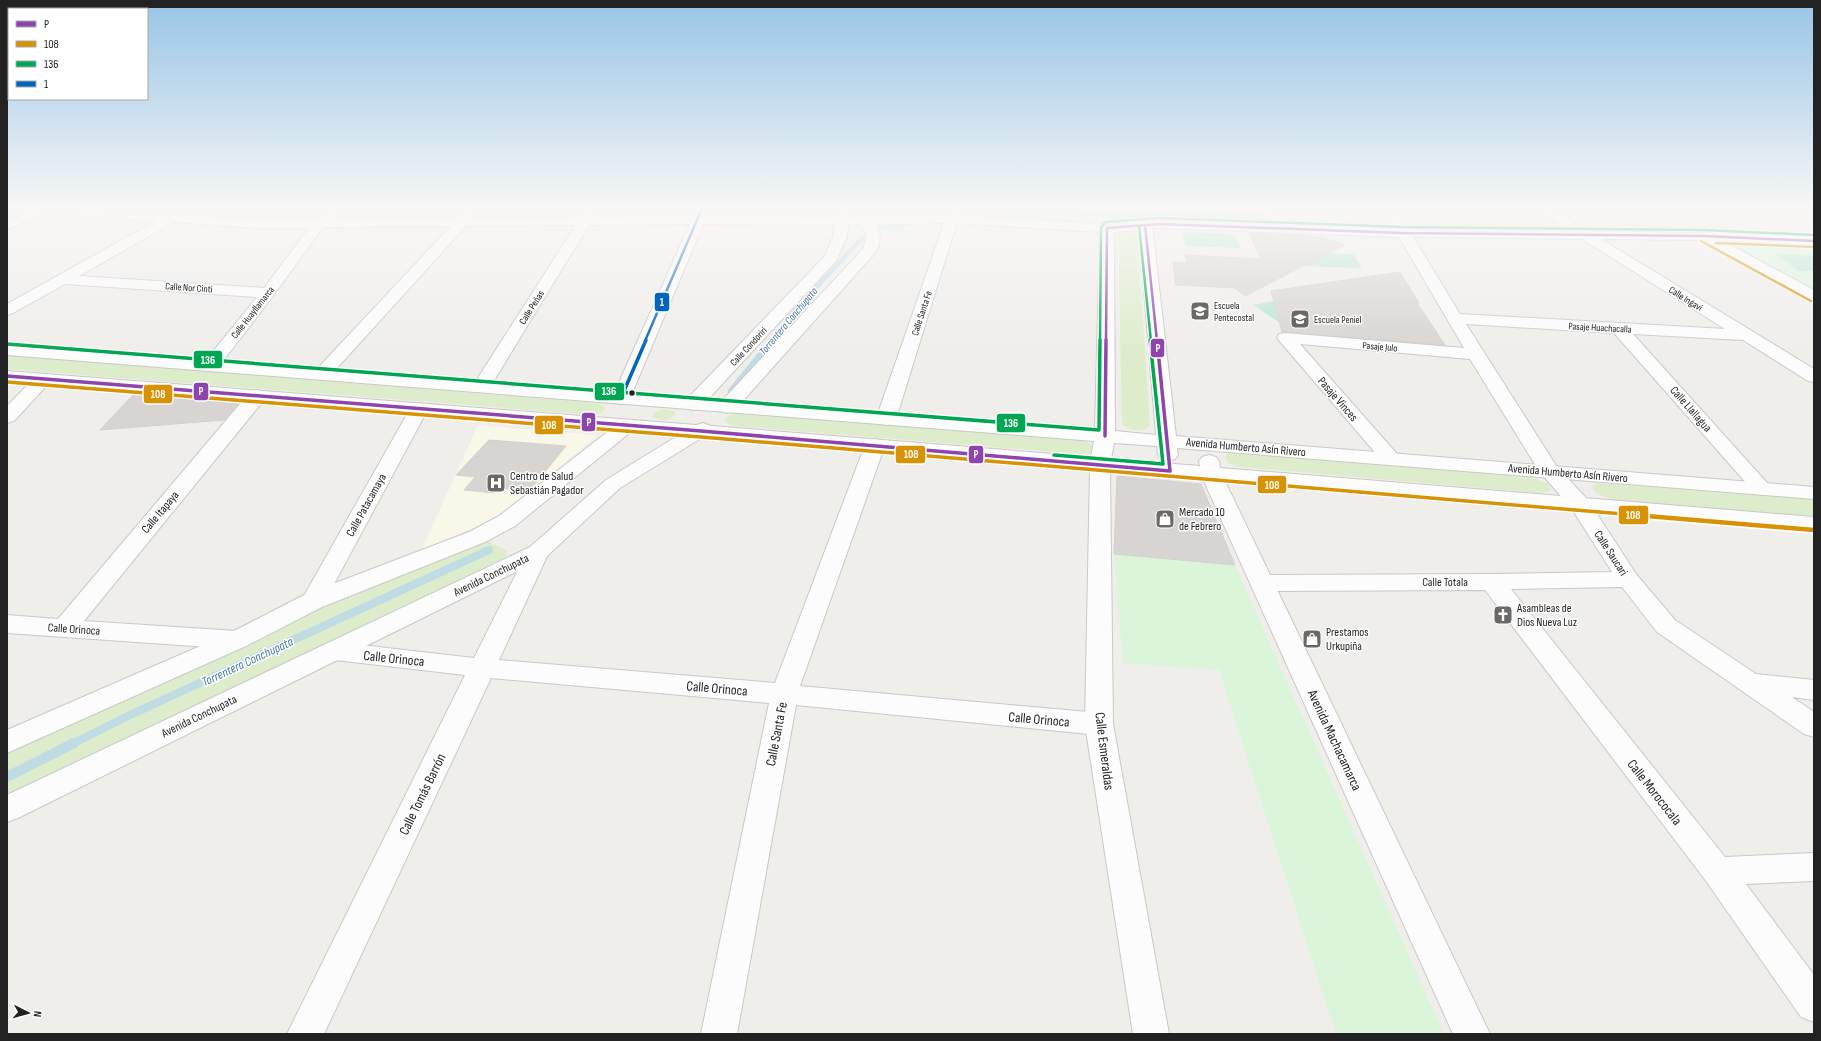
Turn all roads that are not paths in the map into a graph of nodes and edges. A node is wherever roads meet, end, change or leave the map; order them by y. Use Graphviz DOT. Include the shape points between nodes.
graph roads {
  1 [pos="106,255"];
  2 [pos="296,255"];
  3 [pos="432,255"];
  4 [pos="564,255"];
  5 [pos="682,255"];
  6 [pos="832,255"];
  7 [pos="866,255"];
  8 [pos="940,255"];
  9 [pos="1107,255"];
  10 [pos="1148,255"];
  11 [pos="1415,255"];
  12 [pos="1617,255"];
  13 [pos="1738,255"];
  14 [pos="62,279"];
  15 [pos="268,293"];
  16 [pos="1814,296"];
  17 [pos="7,310"];
  18 [pos="1455,319"];
  19 [pos="1620,329"];
  20 [pos="1745,335"];
  21 [pos="1285,338"];
  22 [pos="7,350"];
  23 [pos="1476,354"];
  24 [pos="211,365"];
  25 [pos="322,374"];
  26 [pos="7,376"];
  27 [pos="1814,377"];
  28 [pos="43,379"];
  29 [pos="481,387"];
  30 [pos="257,396"];
  31 [pos="621,398"];
  32 [pos="693,404"];
  33 [pos="727,406"];
  34 [pos="419,409"];
  35 [pos="7,417"];
  36 [pos="886,419"];
  37 [pos="620,424"];
  38 [pos="701,431"];
  39 [pos="1105,436"];
  40 [pos="1166,440"];
  41 [pos="1206,444"];
  42 [pos="875,445"];
  43 [pos="1391,459"];
  44 [pos="1100,465"];
  45 [pos="1170,471"];
  46 [pos="1549,471"];
  47 [pos="1211,474"];
  48 [pos="1762,489"];
  49 [pos="1814,493"];
  50 [pos="1580,505"];
  51 [pos="1814,524"];
  52 [pos="538,552"];
  53 [pos="1628,579"];
  54 [pos="1492,582"];
  55 [pos="1262,583"];
  56 [pos="313,601"];
  57 [pos="7,624"];
  58 [pos="63,629"];
  59 [pos="237,640"];
  60 [pos="335,652"];
  61 [pos="483,668"];
  62 [pos="1748,683"];
  63 [pos="1814,690"];
  64 [pos="784,694"];
  65 [pos="1099,724"];
  66 [pos="1814,726"];
  67 [pos="7,742"];
  68 [pos="7,809"];
  69 [pos="1814,867"];
  70 [pos="1717,872"];
  71 [pos="1814,1004"];
  72 [pos="305,1034"];
  73 [pos="719,1034"];
  74 [pos="1151,1034"];
  75 [pos="1472,1034"];
  1 -- 14 [label="street"];
  2 -- 15 [label="street, Calle Huayllamarca"];
  3 -- 25 [label="street"];
  4 -- 29 [label="street, Calle Peñas"];
  5 -- 31 [label="street"];
  6 -- 32 [label="street, Calle Condoriri"];
  7 -- 33 [label="street, Avenida Conchupata"];
  8 -- 36 [label="street, Calle Santa Fe"];
  9 -- 39 [label="street"];
  10 -- 40 [label="street"];
  11 -- 18 [label="street, Calle Saucari"];
  12 -- 20 [label="street, Calle Ingavi"];
  13 -- 16 [label="street"];
  14 -- 15 [label="street, Calle Nor Cinti"];
  14 -- 17 [label="street"];
  15 -- 24 [label="street, Calle Huayllamarca"];
  18 -- 19 [label="street, Pasaje Huachacalla"];
  18 -- 23 [label="street, Calle Saucari"];
  19 -- 20 [label="street, Pasaje Huachacalla"];
  19 -- 48 [label="street, Calle Llallagua"];
  20 -- 27 [label="street, Calle Ingavi"];
  21 -- 23 [label="street, Pasaje Julo"];
  21 -- 43 [label="street, Pasaje Vinces"];
  22 -- 24 [label="street, Avenida Humberto Asín Rivero"];
  23 -- 46 [label="street, Calle Saucari"];
  24 -- 25 [label="street, Avenida Humberto Asín Rivero"];
  25 -- 29 [label="street, Avenida Humberto Asín Rivero"];
  26 -- 28 [label="street"];
  28 -- 30 [label="street"];
  28 -- 35 [label="street"];
  29 -- 31 [label="street, Avenida Humberto Asín Rivero"];
  30 -- 34 [label="street"];
  30 -- 58 [label="street, Calle Itapaya"];
  31 -- 32 [label="street, Avenida Humberto Asín Rivero"];
  31 -- 37 [label="street"];
  32 -- 33 [label="street, Avenida Humberto Asín Rivero"];
  33 -- 36 [label="street, Avenida Humberto Asín Rivero"];
  33 -- 38 [label="street, Avenida Conchupata"];
  34 -- 37 [label="street"];
  34 -- 56 [label="street, Calle Patacamaya"];
  36 -- 39 [label="street, Avenida Humberto Asín Rivero"];
  37 -- 38 [label="street"];
  37 -- 56 [label="street" via="507,521 477,537"];
  38 -- 42 [label="street"];
  38 -- 52 [label="street, Avenida Conchupata" via="613,484"];
  39 -- 40 [label="street, Avenida Humberto Asín Rivero"];
  39 -- 44 [label="street"];
  40 -- 41 [label="street, Avenida Humberto Asín Rivero"];
  40 -- 45 [label="street"];
  41 -- 43 [label="street, Avenida Humberto Asín Rivero"];
  41 -- 47 [label="street, Avenida Machacamarca"];
  42 -- 44 [label="street"];
  42 -- 64 [label="street, Calle Santa Fe"];
  43 -- 46 [label="street, Avenida Humberto Asín Rivero"];
  44 -- 45 [label="street"];
  44 -- 65 [label="street, Calle Esmeraldas"];
  45 -- 47 [label="street"];
  46 -- 48 [label="street, Avenida Humberto Asín Rivero"];
  46 -- 50 [label="street, Calle Saucari"];
  47 -- 50 [label="street"];
  47 -- 55 [label="street, Avenida Machacamarca"];
  48 -- 49 [label="street, Avenida Humberto Asín Rivero"];
  50 -- 51 [label="street"];
  50 -- 53 [label="street, Calle Saucari"];
  52 -- 60 [label="street, Avenida Conchupata"];
  52 -- 61 [label="street, Calle Tomás Barrón"];
  53 -- 54 [label="street, Calle Totala"];
  53 -- 62 [label="street, Calle Saucari" via="1666,626"];
  54 -- 55 [label="street, Calle Totala"];
  54 -- 70 [label="street, Calle Morococala"];
  55 -- 75 [label="street, Avenida Machacamarca"];
  56 -- 59 [label="street"];
  57 -- 58 [label="street, Calle Orinoca"];
  58 -- 59 [label="street, Calle Orinoca"];
  59 -- 67 [label="street"];
  60 -- 61 [label="street, Calle Orinoca"];
  60 -- 68 [label="street, Avenida Conchupata"];
  61 -- 64 [label="street, Calle Orinoca"];
  61 -- 72 [label="street, Calle Tomás Barrón"];
  62 -- 63 [label="street"];
  62 -- 66 [label="street, Calle Saucari"];
  64 -- 65 [label="street, Calle Orinoca"];
  64 -- 73 [label="street, Calle Santa Fe"];
  65 -- 74 [label="street, Calle Esmeraldas"];
  69 -- 70 [label="street"];
  70 -- 71 [label="street, Calle Morococala"];
}
